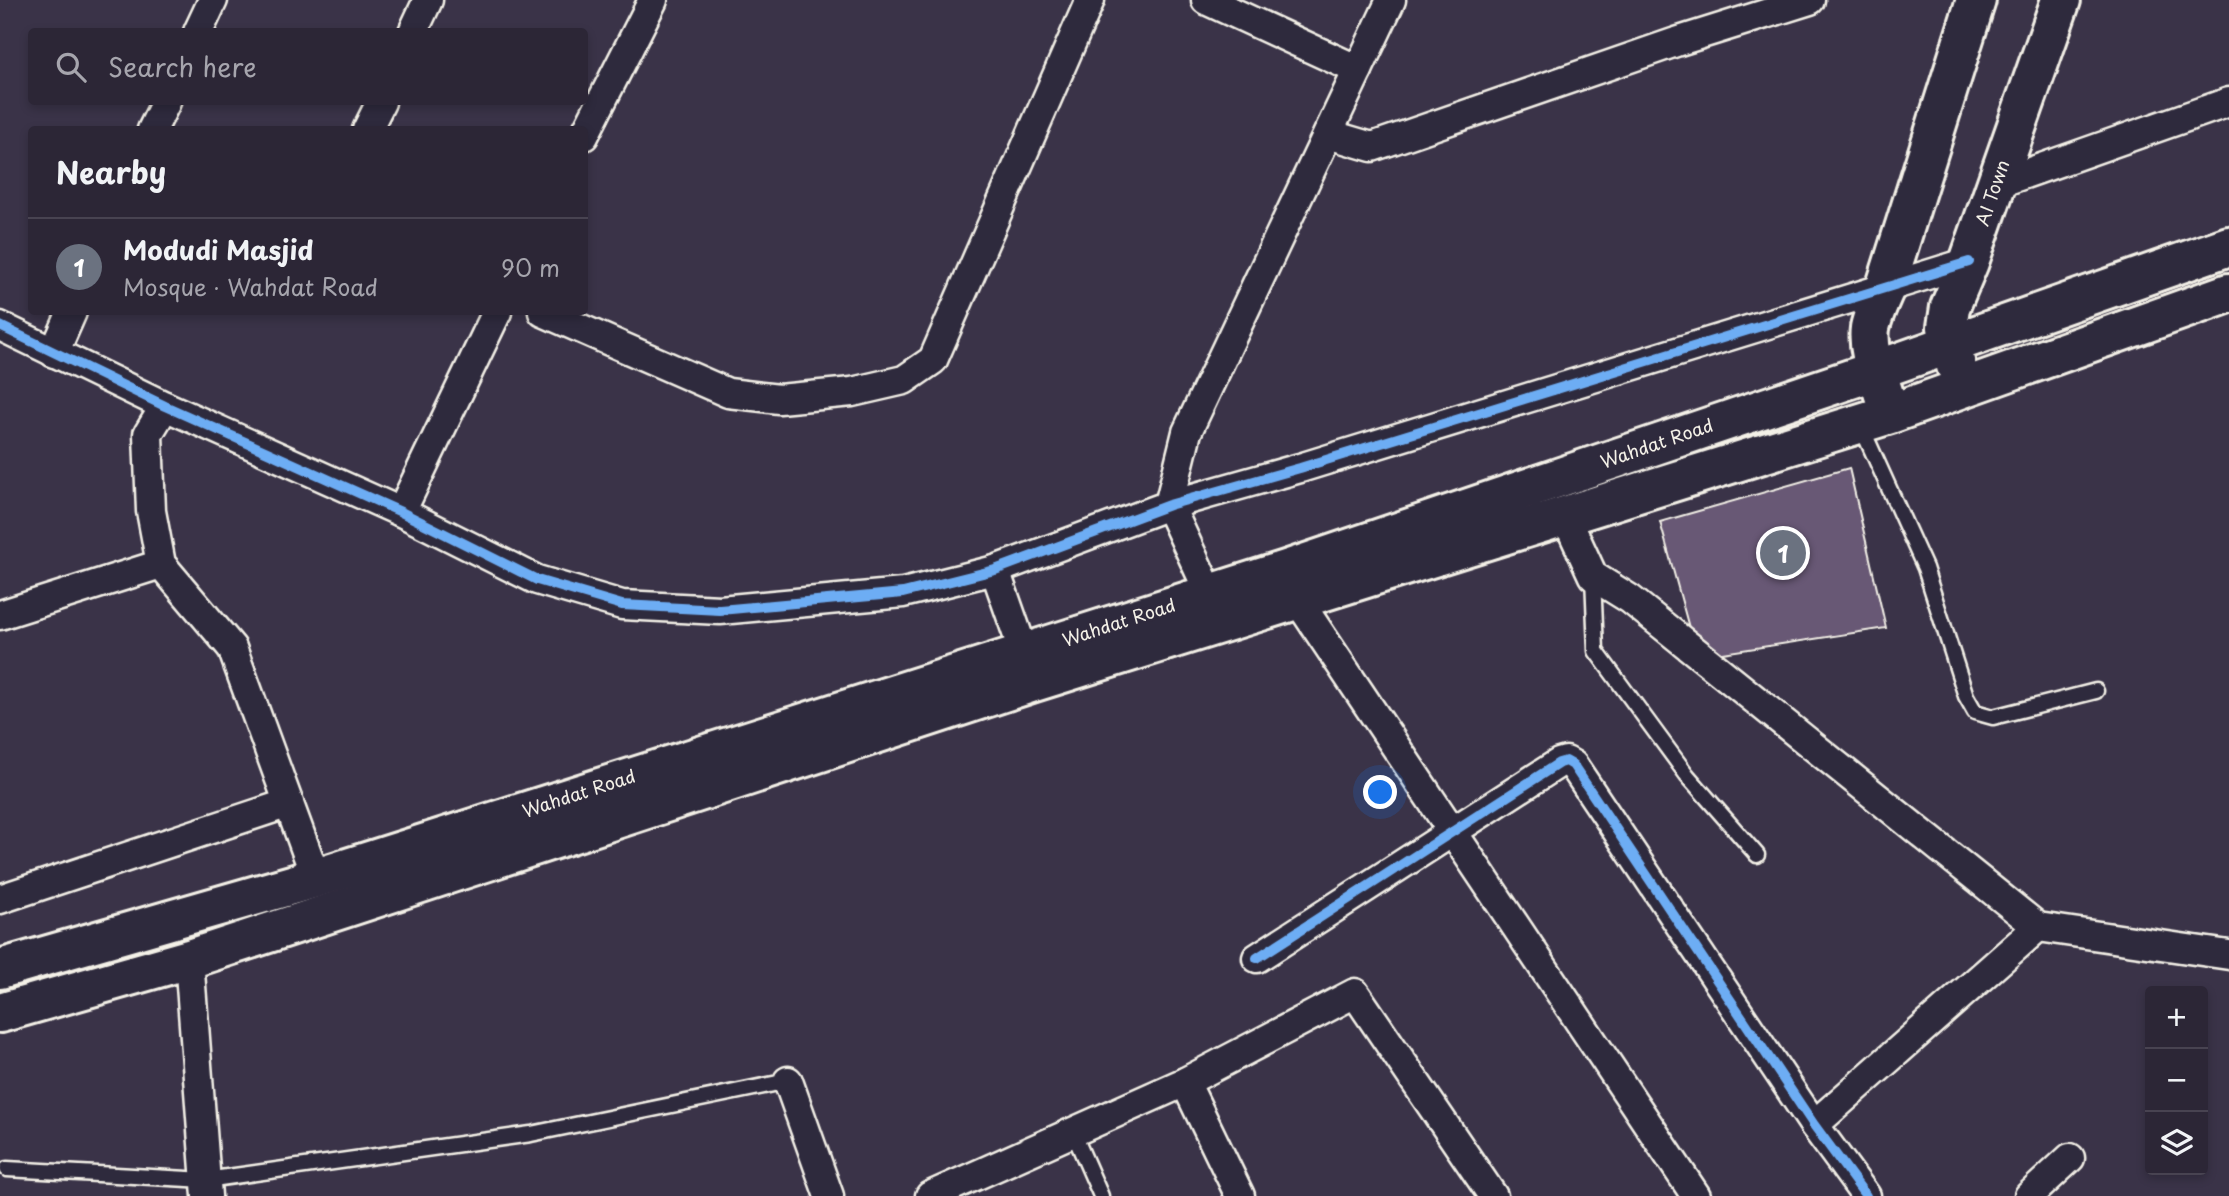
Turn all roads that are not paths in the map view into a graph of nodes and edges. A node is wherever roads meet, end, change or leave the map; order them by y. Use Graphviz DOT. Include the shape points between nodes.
graph roads {
  1 [pos="213,0"];
  2 [pos="428,0"];
  3 [pos="653,0"];
  4 [pos="1090,0"];
  5 [pos="1206,0"];
  6 [pos="1391,0"];
  7 [pos="1810,0"];
  8 [pos="1976,0"];
  9 [pos="2061,0"];
  10 [pos="200,28"];
  11 [pos="415,28"];
  12 [pos="1358,70"];
  13 [pos="2229,102"];
  14 [pos="164,105"];
  15 [pos="379,105"];
  16 [pos="154,126"];
  17 [pos="369,126"];
  18 [pos="588,128"];
  19 [pos="1328,134"];
  20 [pos="1996,184"];
  21 [pos="2229,246"];
  22 [pos="1969,262"];
  23 [pos="1886,286"];
  24 [pos="2229,293"];
  25 [pos="71,315"];
  26 [pos="496,315"];
  27 [pos="550,315"];
  28 [pos="0,326"];
  29 [pos="1951,344"];
  30 [pos="54,353"];
  31 [pos="1877,370"];
  32 [pos="1961,388"];
  33 [pos="165,405"];
  34 [pos="1875,418"];
  35 [pos="1169,505"];
  36 [pos="401,512"];
  37 [pos="1565,515"];
  38 [pos="161,564"];
  39 [pos="995,570"];
  40 [pos="1593,576"];
  41 [pos="1292,584"];
  42 [pos="1210,594"];
  43 [pos="0,615"];
  44 [pos="1029,667"];
  45 [pos="2096,691"];
  46 [pos="289,803"];
  47 [pos="1454,831"];
  48 [pos="1758,855"];
  49 [pos="316,878"];
  50 [pos="0,899"];
  51 [pos="2038,927"];
  52 [pos="2229,955"];
  53 [pos="1257,958"];
  54 [pos="189,959"];
  55 [pos="0,969"];
  56 [pos="0,1013"];
  57 [pos="789,1081"];
  58 [pos="1185,1082"];
  59 [pos="1814,1125"];
  60 [pos="1073,1132"];
  61 [pos="2070,1158"];
  62 [pos="8,1169"];
  63 [pos="206,1188"];
  64 [pos="945,1193"];
  65 [pos="829,1196"];
  66 [pos="1101,1196"];
  67 [pos="1240,1196"];
  68 [pos="1493,1196"];
  69 [pos="1696,1196"];
  70 [pos="1866,1196"];
  71 [pos="2029,1196"];
  1 -- 10 [label="street"];
  2 -- 11 [label="street"];
  3 -- 18 [label="street"];
  4 -- 27 [label="street" via="933,360 904,380 852,392 779,399 728,393"];
  5 -- 12 [label="street"];
  6 -- 12 [label="street"];
  7 -- 19 [label="street" via="1372,147"];
  8 -- 23 [label="main road"];
  9 -- 20 [label="main road, AI Town"];
  12 -- 19 [label="street"];
  13 -- 20 [label="street"];
  14 -- 16 [label="street"];
  15 -- 17 [label="street"];
  19 -- 35 [label="street" via="1188,432"];
  20 -- 22 [label="main road, AI Town"];
  21 -- 29 [label="main road, Wahdat Road"];
  22 -- 23 [label="street"];
  22 -- 29 [label="main road, AI Town" via="1947,318"];
  23 -- 31 [label="main road" via="1870,328"];
  23 -- 35 [label="street"];
  24 -- 32 [label="main road, Wahdat Road"];
  25 -- 30 [label="street"];
  26 -- 36 [label="street"];
  28 -- 30 [label="street"];
  29 -- 31 [label="main road, Wahdat Road"];
  29 -- 32 [label="main road, AI Town"];
  30 -- 33 [label="street"];
  31 -- 34 [label="main road"];
  31 -- 41 [label="main road, Wahdat Road"];
  32 -- 34 [label="main road, Wahdat Road"];
  33 -- 36 [label="street"];
  33 -- 38 [label="street" via="148,434 151,511"];
  34 -- 37 [label="main road, Wahdat Road"];
  34 -- 45 [label="lane" via="1975,712 1993,717"];
  35 -- 39 [label="street"];
  35 -- 42 [label="street"];
  36 -- 39 [label="street" via="537,580 622,605 720,610 810,603 903,593"];
  37 -- 40 [label="street"];
  37 -- 41 [label="main road, Wahdat Road"];
  38 -- 43 [label="street"];
  38 -- 46 [label="street" via="232,648"];
  39 -- 44 [label="street"];
  40 -- 48 [label="lane" via="1595,651 1687,775"];
  40 -- 51 [label="street" via="1630,599"];
  41 -- 42 [label="main road, Wahdat Road"];
  41 -- 44 [label="main road, Wahdat Road"];
  41 -- 47 [label="street"];
  42 -- 44 [label="main road, Wahdat Road"];
  44 -- 49 [label="main road, Wahdat Road"];
  44 -- 54 [label="main road, Wahdat Road"];
  46 -- 49 [label="street"];
  46 -- 50 [label="street"];
  47 -- 53 [label="street"];
  47 -- 59 [label="street" via="1559,763 1573,765"];
  47 -- 69 [label="street"];
  49 -- 55 [label="main road, Wahdat Road"];
  51 -- 52 [label="street"];
  51 -- 59 [label="street"];
  54 -- 56 [label="main road, Wahdat Road"];
  54 -- 63 [label="street"];
  57 -- 63 [label="lane" via="531,1134"];
  57 -- 65 [label="street"];
  58 -- 60 [label="street"];
  58 -- 67 [label="street"];
  58 -- 68 [label="street" via="1355,993"];
  59 -- 70 [label="street"];
  60 -- 64 [label="street"];
  60 -- 66 [label="lane"];
  61 -- 71 [label="street"];
  62 -- 63 [label="lane"];
}
